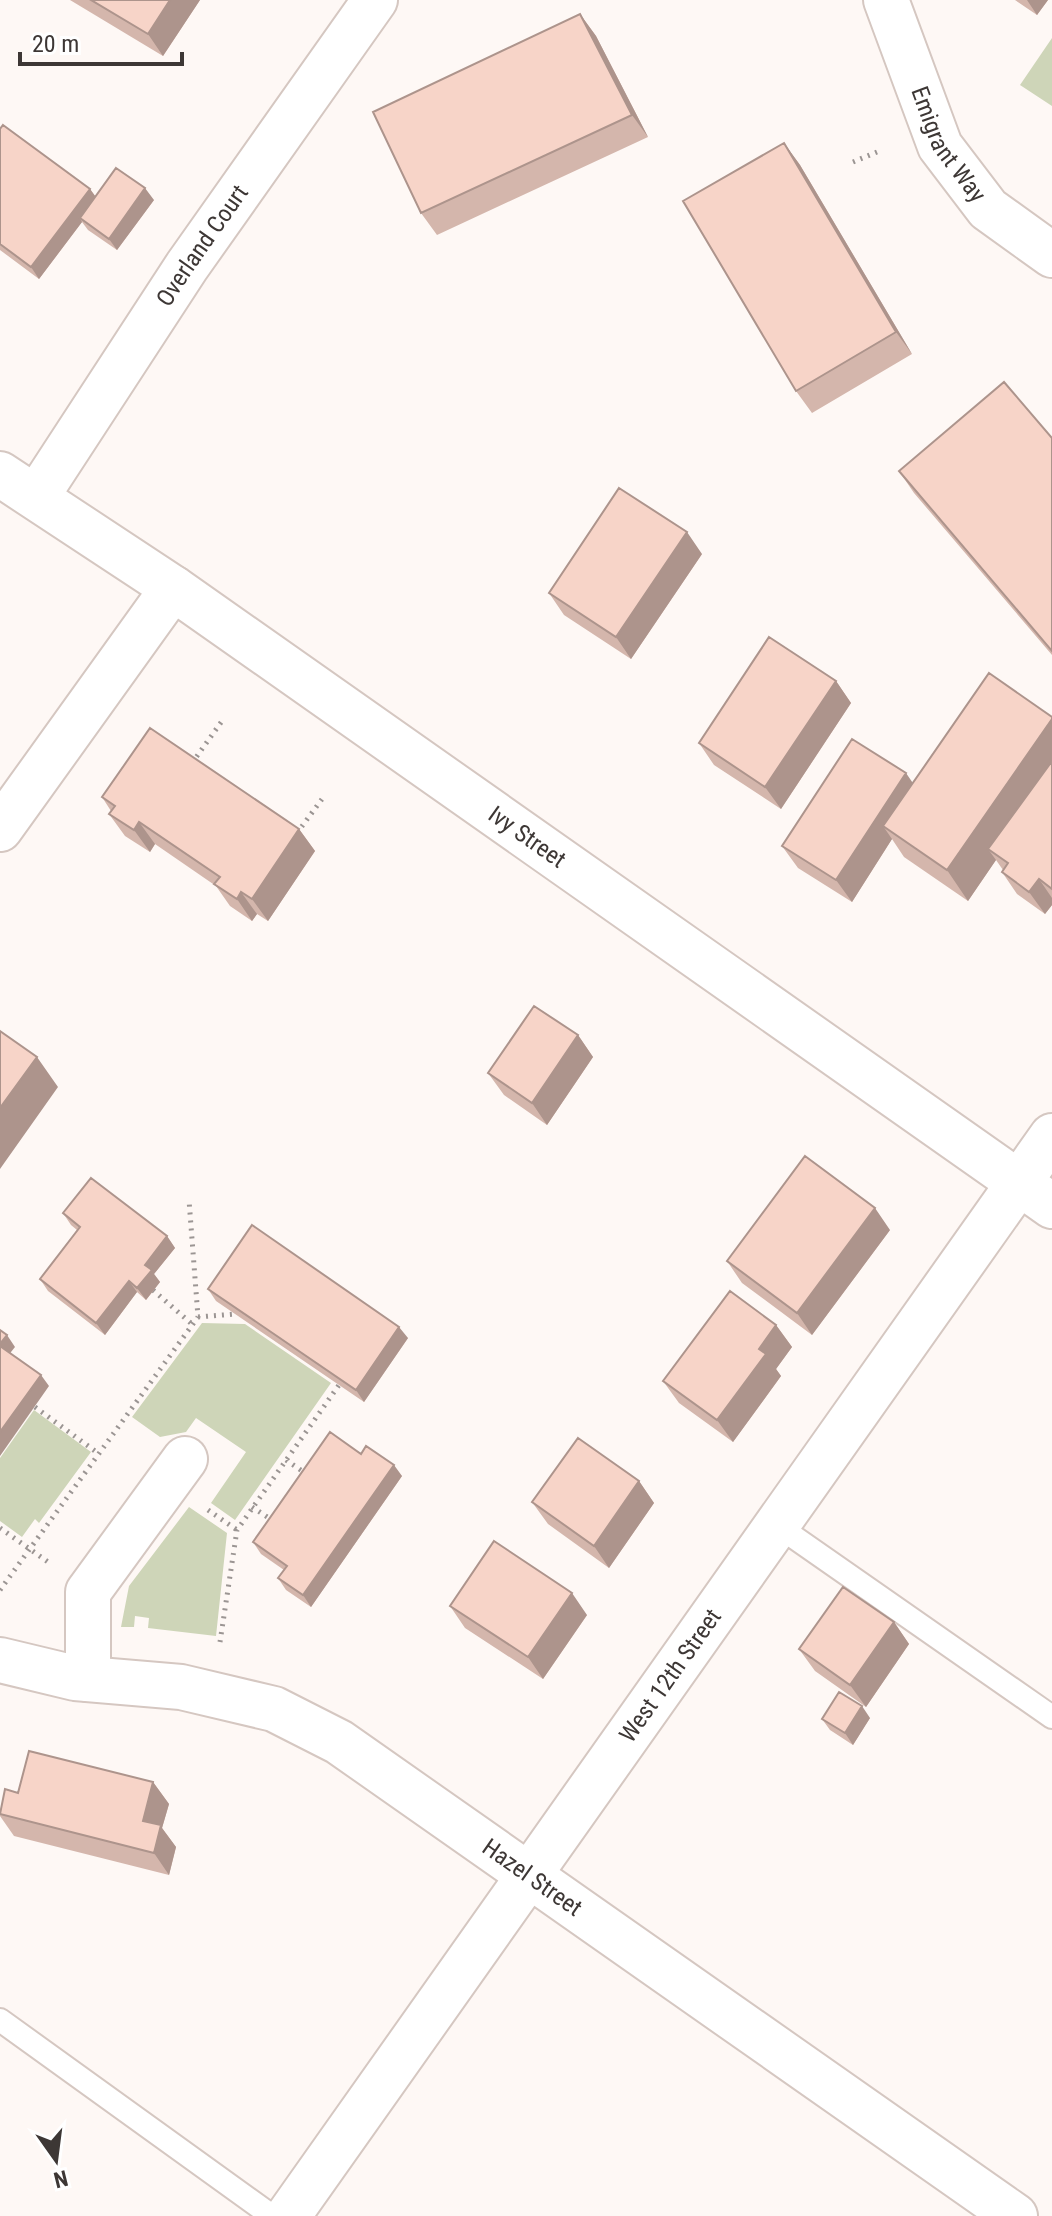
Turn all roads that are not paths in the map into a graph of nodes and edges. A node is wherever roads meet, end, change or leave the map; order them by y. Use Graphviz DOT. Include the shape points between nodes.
graph roads {
  1 [pos="375,0"];
  2 [pos="886,0"];
  3 [pos="1052,255"];
  4 [pos="0,474"];
  5 [pos="37,496"];
  6 [pos="173,588"];
  7 [pos="0,829"];
  8 [pos="1052,1136"];
  9 [pos="1036,1195"];
  10 [pos="185,1459"];
  11 [pos="778,1526"];
  12 [pos="0,1660"];
  13 [pos="88,1679"];
  14 [pos="1052,1717"];
  15 [pos="531,1877"];
  16 [pos="0,2020"];
  17 [pos="272,2216"];
  18 [pos="288,2216"];
  19 [pos="1015,2216"];
  1 -- 5 [label="street, Overland Court" via="187,266"];
  2 -- 3 [label="street, Emigrant Way" via="940,146 988,209"];
  4 -- 5 [label="street, Ivy Street"];
  5 -- 6 [label="street, Ivy Street"];
  6 -- 7 [label="street"];
  6 -- 9 [label="street, Ivy Street"];
  8 -- 9 [label="street, West 12th Street"];
  9 -- 11 [label="street, West 12th Street"];
  10 -- 13 [label="street" via="88,1592"];
  11 -- 14 [label="lane"];
  11 -- 15 [label="street, West 12th Street"];
  12 -- 13 [label="street, Hazel Street"];
  13 -- 15 [label="street, Hazel Street" via="181,1687 274,1709 339,1742"];
  15 -- 18 [label="street, West 12th Street"];
  15 -- 19 [label="street, Hazel Street"];
  16 -- 17 [label="lane"];
}
